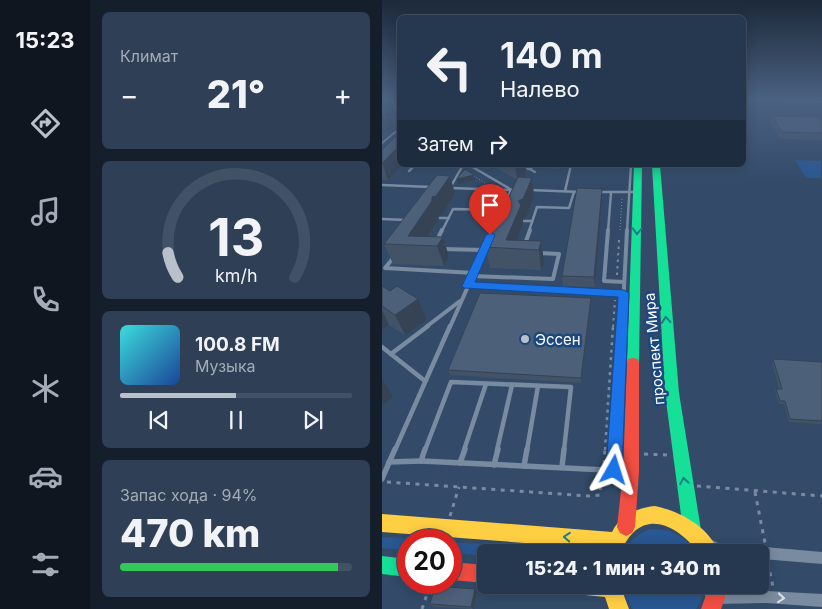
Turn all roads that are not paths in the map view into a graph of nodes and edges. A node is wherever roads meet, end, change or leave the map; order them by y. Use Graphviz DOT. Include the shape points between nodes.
graph roads {
  1 [pos="397,130"];
  2 [pos="382,143"];
  3 [pos="390,144"];
  4 [pos="413,167"];
  5 [pos="462,167"];
  6 [pos="472,167"];
  7 [pos="525,167"];
  8 [pos="532,167"];
  9 [pos="570,167"];
  10 [pos="631,167"];
  11 [pos="638,167"];
  12 [pos="656,167"];
  13 [pos="528,169"];
  14 [pos="409,171"];
  15 [pos="534,172"];
  16 [pos="382,185"];
  17 [pos="431,187"];
  18 [pos="441,188"];
  19 [pos="450,188"];
  20 [pos="528,189"];
  21 [pos="511,190"];
  22 [pos="519,190"];
  23 [pos="565,191"];
  24 [pos="574,192"];
  25 [pos="583,192"];
  26 [pos="592,192"];
  27 [pos="633,192"];
  28 [pos="611,193"];
  29 [pos="502,210"];
  30 [pos="440,218"];
  31 [pos="449,218"];
  32 [pos="382,220"];
  33 [pos="410,220"];
  34 [pos="497,220"];
  35 [pos="504,220"];
  36 [pos="524,221"];
  37 [pos="532,222"];
  38 [pos="436,242"];
  39 [pos="440,249"];
  40 [pos="484,250"];
  41 [pos="397,252"];
  42 [pos="522,252"];
  43 [pos="531,252"];
  44 [pos="473,274"];
  45 [pos="624,282"];
  46 [pos="468,286"];
  47 [pos="624,293"];
  48 [pos="461,300"];
  49 [pos="382,347"];
  50 [pos="391,354"];
  51 [pos="425,381"];
  52 [pos="486,384"];
  53 [pos="512,385"];
  54 [pos="538,386"];
  55 [pos="420,461"];
  56 [pos="389,462"];
  57 [pos="460,463"];
  58 [pos="494,465"];
  59 [pos="524,466"];
  60 [pos="562,467"];
  61 [pos="614,470"];
  62 [pos="631,472"];
  63 [pos="382,481"];
  64 [pos="382,524"];
  65 [pos="626,528"];
  66 [pos="692,530"];
  67 [pos="701,539"];
  68 [pos="616,540"];
  69 [pos="615,544"];
  70 [pos="704,544"];
  71 [pos="708,544"];
  72 [pos="769,554"];
  73 [pos="822,558"];
  74 [pos="382,565"];
  75 [pos="397,567"];
  76 [pos="462,572"];
  77 [pos="477,573"];
  78 [pos="613,594"];
  79 [pos="714,597"];
  80 [pos="822,601"];
  81 [pos="619,609"];
  1 -- 2 [label="lane"];
  2 -- 3 [label="lane"];
  4 -- 14 [label="lane"];
  5 -- 19 [label="lane"];
  6 -- 21 [label="lane"];
  7 -- 13 [label="lane"];
  8 -- 13 [label="lane"];
  9 -- 23 [label="lane"];
  10 -- 27 [label="lane"];
  11 -- 27 [label="street, проспект Мира"];
  66 -- 12 [label="street, проспект Мира, one-way" via="672,393"];
  13 -- 15 [label="lane"];
  16 -- 17 [label="lane"];
  18 -- 19 [label="lane"];
  19 -- 21 [label="lane"];
  20 -- 23 [label="lane"];
  21 -- 22 [label="lane"];
  21 -- 29 [label="lane"];
  23 -- 24 [label="lane"];
  24 -- 25 [label="lane"];
  24 -- 37 [label="lane" via="569,208 537,208"];
  26 -- 28 [label="lane"];
  27 -- 28 [label="lane"];
  27 -- 45 [label="lane"];
  27 -- 62 [label="street, проспект Мира, one-way"];
  28 -- 45 [label="lane" via="604,281"];
  29 -- 31 [label="lane" via="453,208"];
  29 -- 34 [label="lane"];
  30 -- 31 [label="lane"];
  31 -- 38 [label="lane"];
  32 -- 33 [label="lane"];
  34 -- 35 [label="lane"];
  34 -- 40 [label="lane"];
  36 -- 37 [label="lane"];
  37 -- 42 [label="lane"];
  39 -- 40 [label="lane"];
  40 -- 44 [label="lane"];
  41 -- 44 [label="lane" via="386,268"];
  43 -- 44 [label="lane" via="559,254 554,279"];
  44 -- 46 [label="lane"];
  45 -- 47 [label="lane"];
  46 -- 47 [label="lane"];
  46 -- 48 [label="lane"];
  47 -- 61 [label="lane"];
  48 -- 50 [label="lane"];
  48 -- 51 [label="lane"];
  49 -- 50 [label="lane"];
  50 -- 51 [label="lane"];
  51 -- 56 [label="lane"];
  52 -- 53 [label="lane"];
  52 -- 55 [label="lane" via="451,382"];
  52 -- 57 [label="lane"];
  53 -- 54 [label="lane"];
  53 -- 58 [label="lane"];
  54 -- 59 [label="lane"];
  54 -- 60 [label="lane" via="571,386"];
  55 -- 56 [label="lane"];
  55 -- 57 [label="lane"];
  56 -- 63 [label="lane"];
  57 -- 58 [label="lane"];
  58 -- 59 [label="lane"];
  59 -- 60 [label="lane"];
  60 -- 61 [label="lane"];
  61 -- 62 [label="lane"];
  62 -- 65 [label="street, проспект Мира"];
  68 -- 64 [label="street, one-way"];
  65 -- 66 [label="street" via="638,520 658,516 679,521"];
  65 -- 68 [label="street"];
  66 -- 67 [label="street"];
  67 -- 70 [label="street"];
  67 -- 71 [label="street"];
  68 -- 69 [label="street"];
  72 -- 73 [label="street"];
  74 -- 75 [label="street"];
  76 -- 77 [label="street"];
  78 -- 81 [label="street"];
  79 -- 80 [label="street, one-way"];
}
